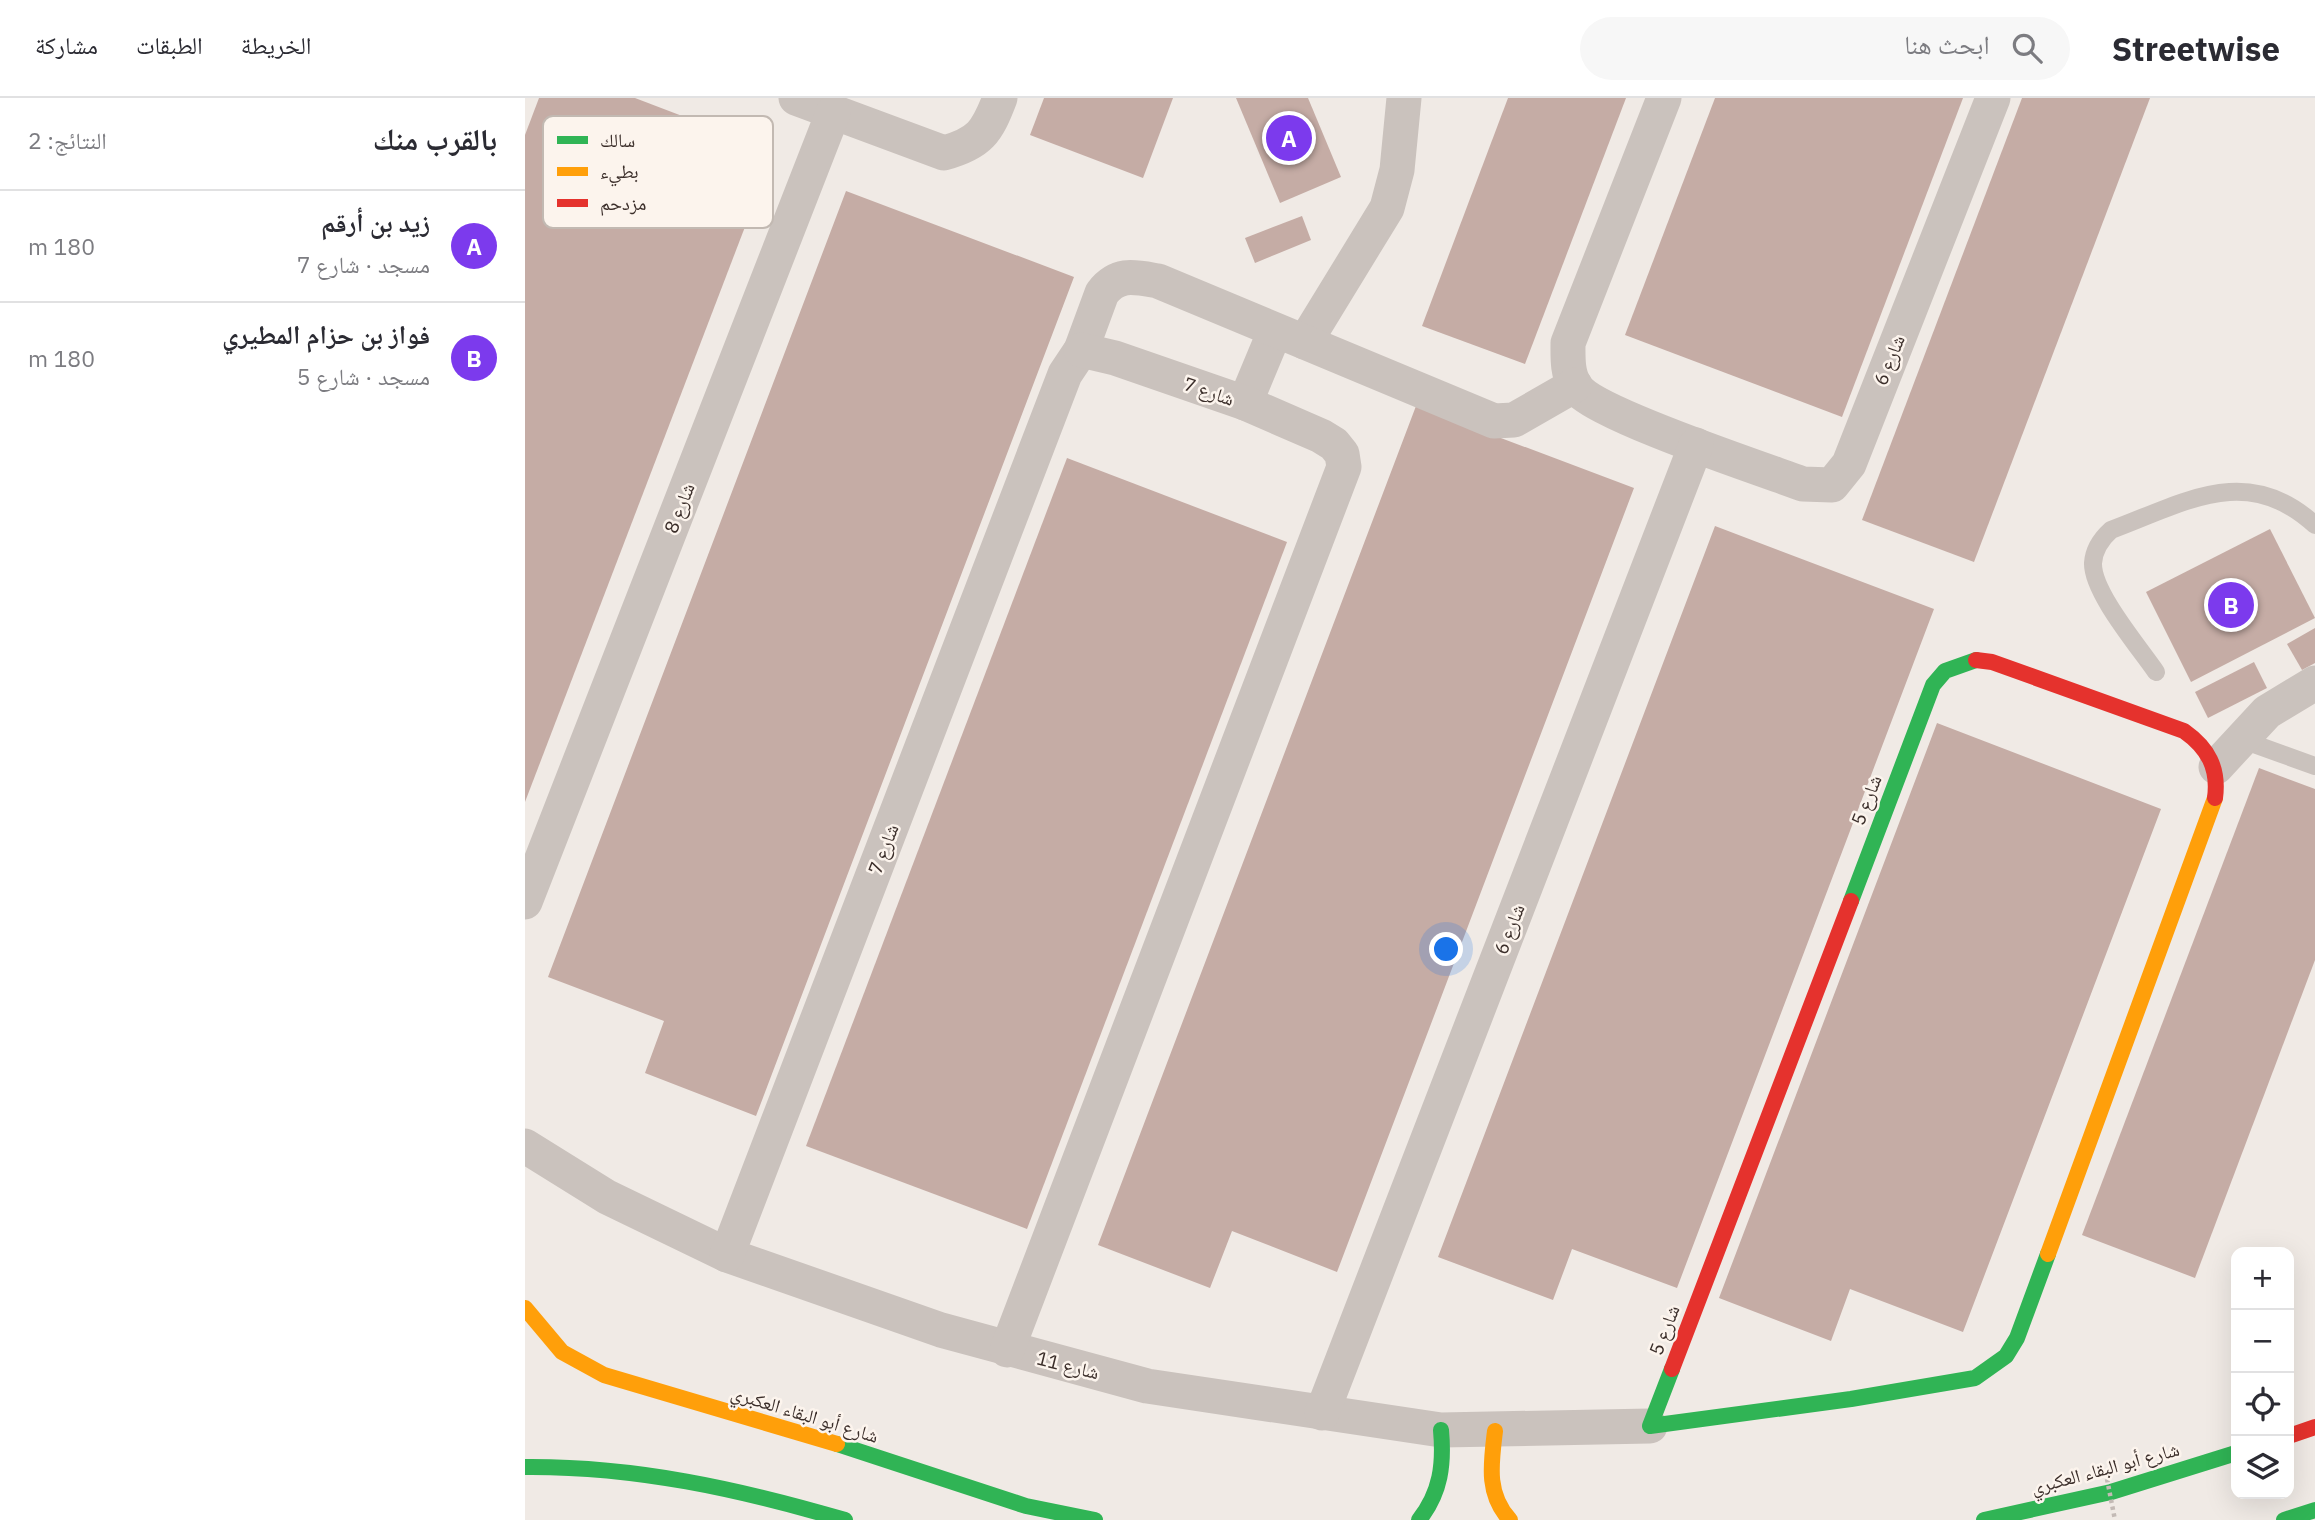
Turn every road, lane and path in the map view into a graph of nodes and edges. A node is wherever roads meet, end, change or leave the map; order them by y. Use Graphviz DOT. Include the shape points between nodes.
graph roads {
  1 [pos="796,98"];
  2 [pos="1000,98"];
  3 [pos="1404,98"];
  4 [pos="1664,98"];
  5 [pos="1993,98"];
  6 [pos="833,113"];
  7 [pos="1290,337"];
  8 [pos="1081,350"];
  9 [pos="1575,385"];
  10 [pos="1245,403"];
  11 [pos="1696,445"];
  12 [pos="2315,525"];
  13 [pos="2156,672"];
  14 [pos="2315,683"];
  15 [pos="2240,739"];
  16 [pos="2315,766"];
  17 [pos="2216,767"];
  18 [pos="525,902"];
  19 [pos="525,1146"];
  20 [pos="727,1255"];
  21 [pos="525,1308"];
  22 [pos="1007,1350"];
  23 [pos="1322,1413"];
  24 [pos="1650,1426"];
  25 [pos="2315,1427"];
  26 [pos="1441,1430"];
  27 [pos="1495,1431"];
  28 [pos="2294,1434"];
  29 [pos="2231,1455"];
  30 [pos="525,1467"];
  31 [pos="2107,1479"];
  32 [pos="812,1515"];
  33 [pos="845,1520"];
  34 [pos="1095,1520"];
  35 [pos="1419,1520"];
  36 [pos="1510,1520"];
  37 [pos="1984,1520"];
  38 [pos="2115,1520"];
  1 -- 6 [label="street"];
  2 -- 6 [label="street" via="980,138 944,153"];
  3 -- 7 [label="street" via="1398,170 1387,208"];
  4 -- 9 [label="street" via="1568,343"];
  5 -- 11 [label="street, شارع 6" via="1842,475 1832,485 1803,484"];
  6 -- 18 [label="street, شارع 8"];
  7 -- 8 [label="street" via="1158,281 1127,276 1102,292"];
  7 -- 9 [label="street" via="1494,421 1514,420"];
  7 -- 10 [label="street"];
  8 -- 10 [label="street, شارع 7"];
  8 -- 20 [label="street, شارع 7" via="1060,387"];
  9 -- 11 [label="street, شارع 6" via="1601,406"];
  10 -- 22 [label="street, شارع 7" via="1334,444 1344,467"];
  11 -- 23 [label="street, شارع 6"];
  12 -- 13 [label="lane" via="2285,501 2266,494 2228,491 2111,530 2095,550 2095,576"];
  14 -- 15 [label="street" via="2267,712"];
  15 -- 16 [label="lane"];
  15 -- 17 [label="street"];
  17 -- 24 [label="street" via="2215,802 2017,1338 2006,1356 1975,1378"];
  17 -- 24 [label="street, شارع 5" via="2198,740 2184,731 1992,662 1963,663 1945,671 1933,685"];
  19 -- 20 [label="street, شارع 11" via="607,1197"];
  20 -- 22 [label="street, شارع 11"];
  21 -- 34 [label="street, شارع أبو البقاء العكبري" via="562,1352 604,1374 1026,1506"];
  22 -- 23 [label="street, شارع 11" via="1147,1386"];
  23 -- 26 [label="street, شارع 11"];
  24 -- 27 [label="street, شارع 11"];
  25 -- 28 [label="street"];
  26 -- 27 [label="street, شارع 11"];
  26 -- 35 [label="street" via="1441,1483 1432,1506"];
  27 -- 36 [label="street" via="1489,1479 1499,1510"];
  29 -- 37 [label="street, شارع أبو البقاء العكبري" via="2111,1492"];
  30 -- 32 [label="street" via="577,1465 645,1472"];
  31 -- 38 [label="path, bridge"];
  32 -- 33 [label="street"];
}
